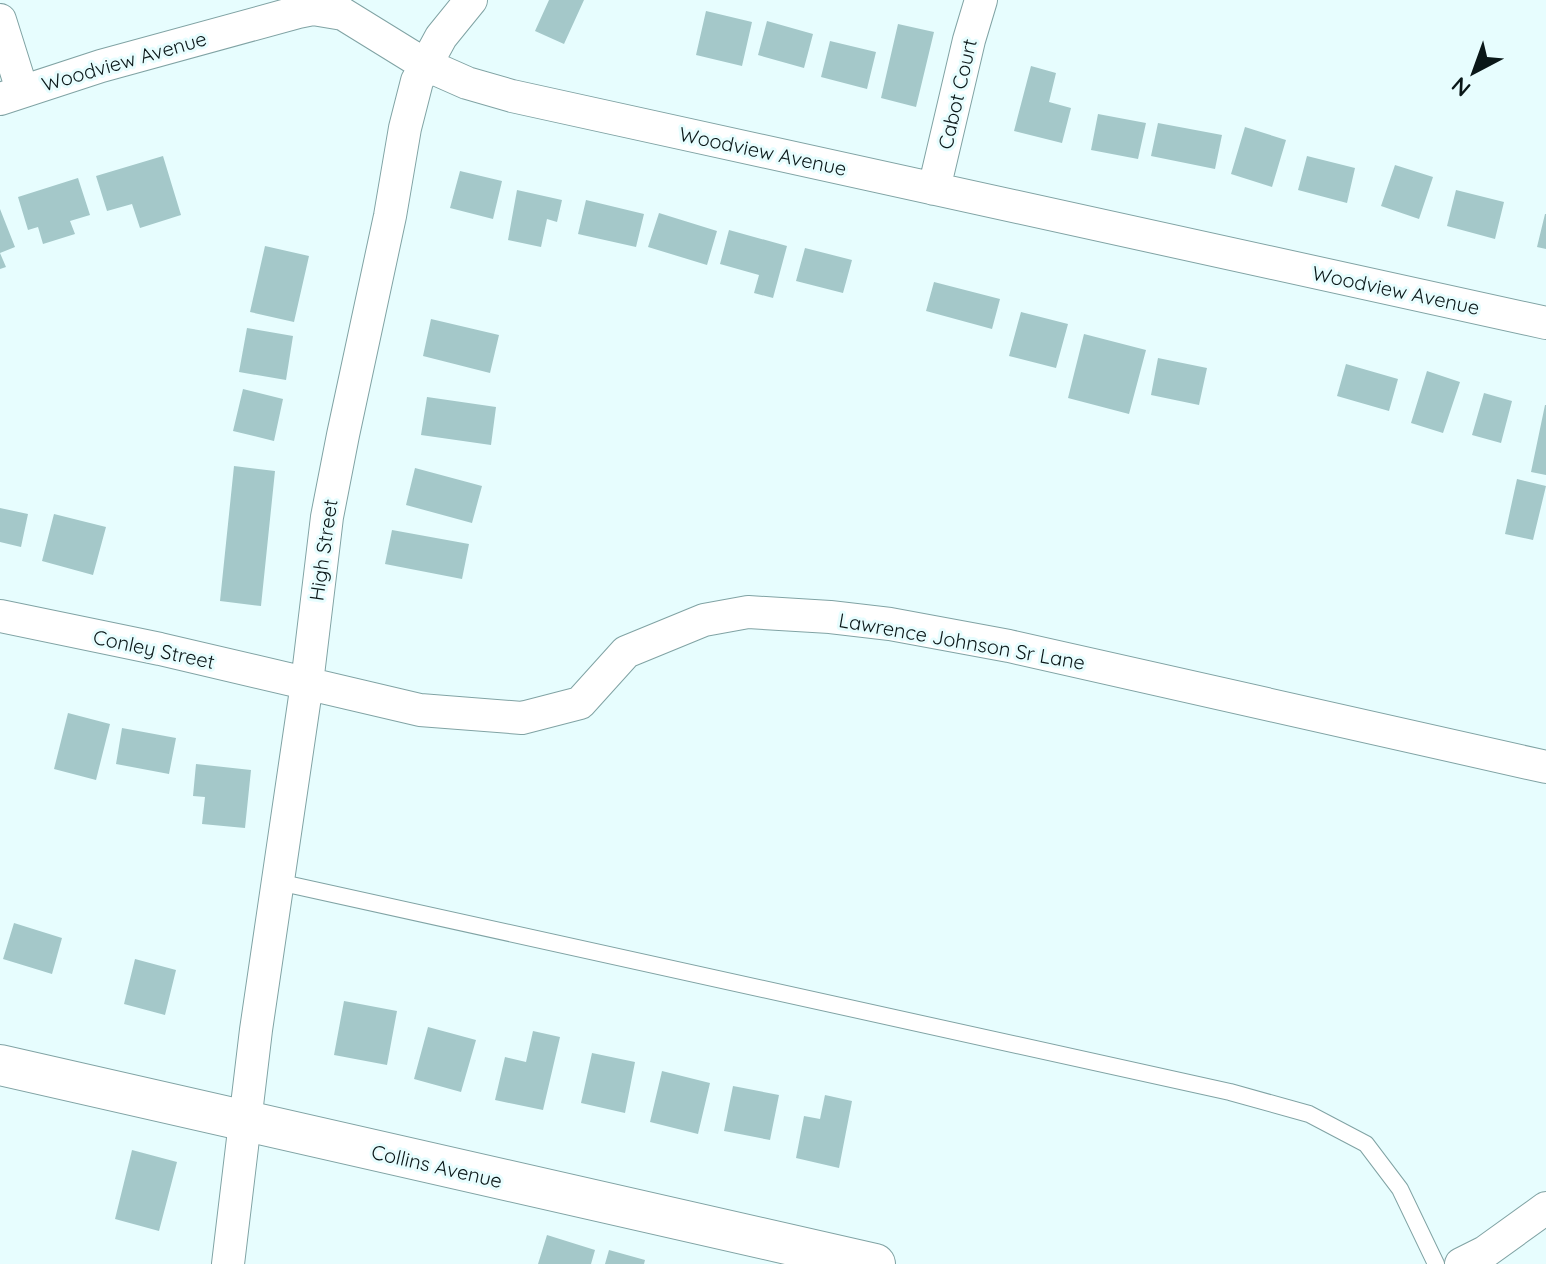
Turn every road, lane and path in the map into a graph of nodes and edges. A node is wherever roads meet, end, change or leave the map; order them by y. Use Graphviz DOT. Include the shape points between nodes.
graph roads {
  1 [pos="471,0"];
  2 [pos="981,0"];
  3 [pos="0,20"];
  4 [pos="424,64"];
  5 [pos="11,94"];
  6 [pos="934,189"];
  7 [pos="1546,323"];
  8 [pos="0,616"];
  9 [pos="307,683"];
  10 [pos="1546,767"];
  11 [pos="278,882"];
  12 [pos="0,1065"];
  13 [pos="244,1122"];
  14 [pos="1546,1208"];
  15 [pos="228,1264"];
  16 [pos="875,1264"];
  17 [pos="1436,1264"];
  18 [pos="1461,1264"];
  1 -- 4 [label="street, High Street"];
  2 -- 6 [label="street, Cabot Court"];
  3 -- 5 [label="street"];
  4 -- 5 [label="street, Woodview Avenue" via="343,14 313,9"];
  4 -- 6 [label="street, Woodview Avenue" via="512,96"];
  4 -- 9 [label="street, High Street" via="405,128 327,517"];
  6 -- 7 [label="street, Woodview Avenue"];
  8 -- 9 [label="street, Conley Street"];
  9 -- 10 [label="street, Lawrence Johnson Sr Lane" via="420,710 522,718 580,703 626,652 704,620 770,612 890,624 1009,646"];
  9 -- 11 [label="street, High Street"];
  11 -- 13 [label="street, High Street"];
  11 -- 17 [label="lane" via="1230,1092 1309,1114 1366,1144 1400,1189"];
  12 -- 13 [label="street, Collins Avenue"];
  13 -- 15 [label="street, High Street"];
  13 -- 16 [label="street, Collins Avenue"];
  14 -- 18 [label="street"];
}
